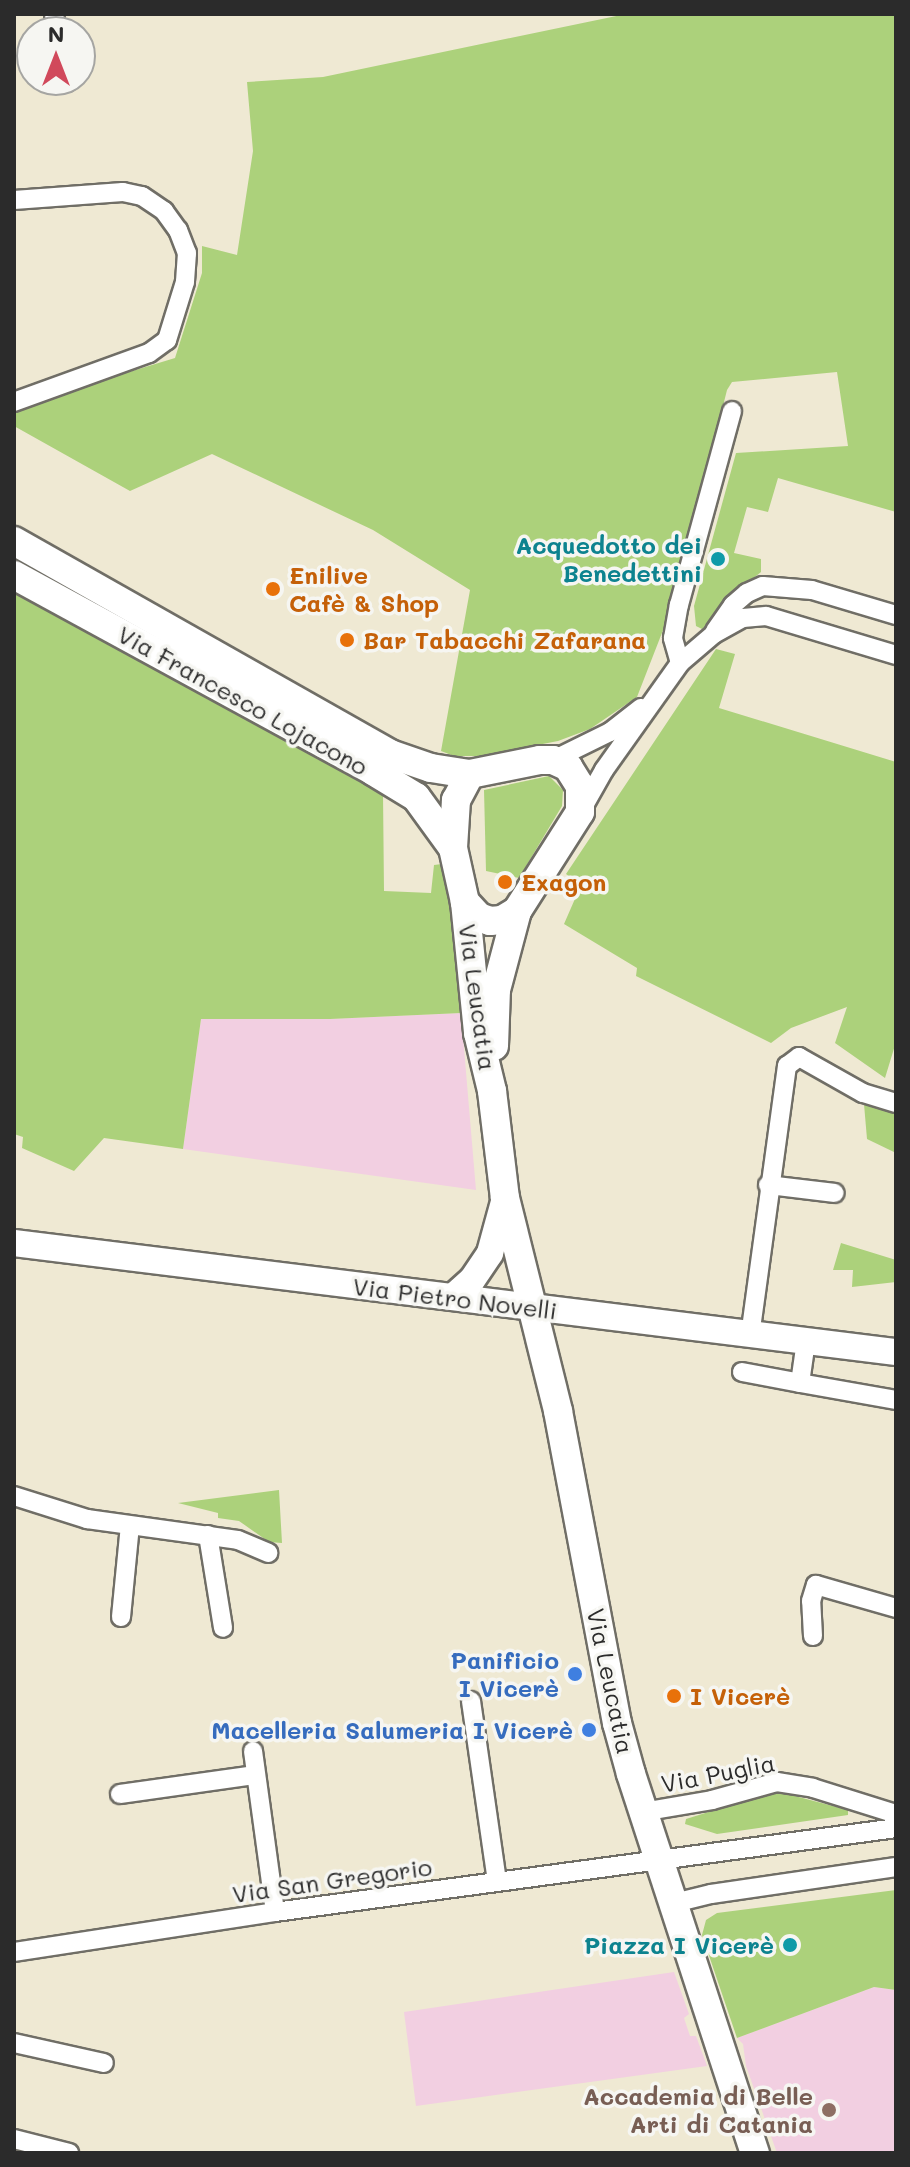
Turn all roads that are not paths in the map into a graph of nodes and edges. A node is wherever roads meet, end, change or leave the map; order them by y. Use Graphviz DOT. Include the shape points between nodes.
graph roads {
  1 [pos="14,200"];
  2 [pos="14,402"];
  3 [pos="732,411"];
  4 [pos="14,541"];
  5 [pos="14,575"];
  6 [pos="790,586"];
  7 [pos="896,615"];
  8 [pos="766,616"];
  9 [pos="714,634"];
  10 [pos="896,655"];
  11 [pos="680,663"];
  12 [pos="656,697"];
  13 [pos="553,760"];
  14 [pos="470,774"];
  15 [pos="580,812"];
  16 [pos="453,848"];
  17 [pos="465,902"];
  18 [pos="517,911"];
  19 [pos="492,1091"];
  20 [pos="896,1103"];
  21 [pos="768,1185"];
  22 [pos="835,1193"];
  23 [pos="505,1198"];
  24 [pos="14,1243"];
  25 [pos="454,1296"];
  26 [pos="533,1306"];
  27 [pos="750,1336"];
  28 [pos="806,1341"];
  29 [pos="896,1352"];
  30 [pos="742,1372"];
  31 [pos="800,1383"];
  32 [pos="896,1400"];
  33 [pos="14,1496"];
  34 [pos="130,1526"];
  35 [pos="208,1535"];
  36 [pos="268,1553"];
  37 [pos="896,1608"];
  38 [pos="121,1617"];
  39 [pos="223,1628"];
  40 [pos="813,1636"];
  41 [pos="471,1701"];
  42 [pos="253,1751"];
  43 [pos="256,1775"];
  44 [pos="120,1794"];
  45 [pos="642,1812"];
  46 [pos="896,1814"];
  47 [pos="896,1828"];
  48 [pos="657,1861"];
  49 [pos="896,1867"];
  50 [pos="497,1881"];
  51 [pos="670,1904"];
  52 [pos="275,1912"];
  53 [pos="14,1952"];
  54 [pos="14,2043"];
  55 [pos="104,2063"];
  56 [pos="14,2139"];
  57 [pos="69,2153"];
  58 [pos="755,2153"];
  1 -- 2 [label="street" via="123,192 142,196 164,211 187,253 185,282 167,340 149,353"];
  3 -- 11 [label="street" via="679,605 673,638"];
  4 -- 14 [label="main road, Via Francesco Lojacono" via="390,754"];
  5 -- 16 [label="main road, Via Francesco Lojacono" via="416,797"];
  6 -- 7 [label="street"];
  6 -- 8 [label="street" via="771,600"];
  6 -- 9 [label="street" via="763,586 747,593"];
  8 -- 9 [label="street" via="743,618"];
  8 -- 10 [label="street"];
  9 -- 11 [label="street"];
  11 -- 12 [label="street"];
  12 -- 13 [label="street" via="610,732"];
  12 -- 15 [label="street"];
  13 -- 14 [label="main road, Via Francesco Lojacono"];
  13 -- 15 [label="main road" via="575,776 582,797"];
  14 -- 16 [label="main road" via="456,800"];
  15 -- 18 [label="main road, Via Leucatia"];
  16 -- 17 [label="main road, Via Leucatia"];
  17 -- 18 [label="main road" via="490,921"];
  17 -- 19 [label="main road, Via Leucatia" via="478,1033"];
  18 -- 19 [label="main road, Via Leucatia" via="496,990"];
  19 -- 23 [label="main road, Via Leucatia"];
  20 -- 21 [label="street" via="863,1093 799,1057 787,1066"];
  21 -- 22 [label="street"];
  21 -- 27 [label="street"];
  23 -- 25 [label="main road, Via Leucatia" via="490,1253"];
  23 -- 26 [label="main road, Via Leucatia"];
  24 -- 25 [label="main road, Via Pietro Novelli"];
  25 -- 26 [label="main road, Via Pietro Novelli"];
  26 -- 27 [label="main road, Via Pietro Novelli"];
  26 -- 45 [label="main road, Via Leucatia" via="617,1723"];
  27 -- 28 [label="main road, Via Pietro Novelli"];
  28 -- 29 [label="main road, Via Pietro Novelli"];
  28 -- 31 [label="street"];
  30 -- 31 [label="street"];
  31 -- 32 [label="street"];
  33 -- 34 [label="street"];
  34 -- 35 [label="street"];
  34 -- 38 [label="street"];
  35 -- 36 [label="street"];
  35 -- 39 [label="street"];
  37 -- 40 [label="street" via="816,1585 811,1601"];
  41 -- 50 [label="street"];
  42 -- 43 [label="street"];
  43 -- 44 [label="street"];
  43 -- 52 [label="street"];
  45 -- 46 [label="street, Via Puglia" via="777,1782"];
  45 -- 48 [label="main road, Via Leucatia"];
  47 -- 48 [label="street"];
  48 -- 50 [label="street, Via San Gregorio"];
  48 -- 51 [label="main road, Via Leucatia"];
  49 -- 51 [label="street"];
  50 -- 52 [label="street, Via San Gregorio"];
  51 -- 58 [label="main road, Via Leucatia"];
  52 -- 53 [label="street, Via San Gregorio"];
  54 -- 55 [label="street"];
  56 -- 57 [label="street"];
}
